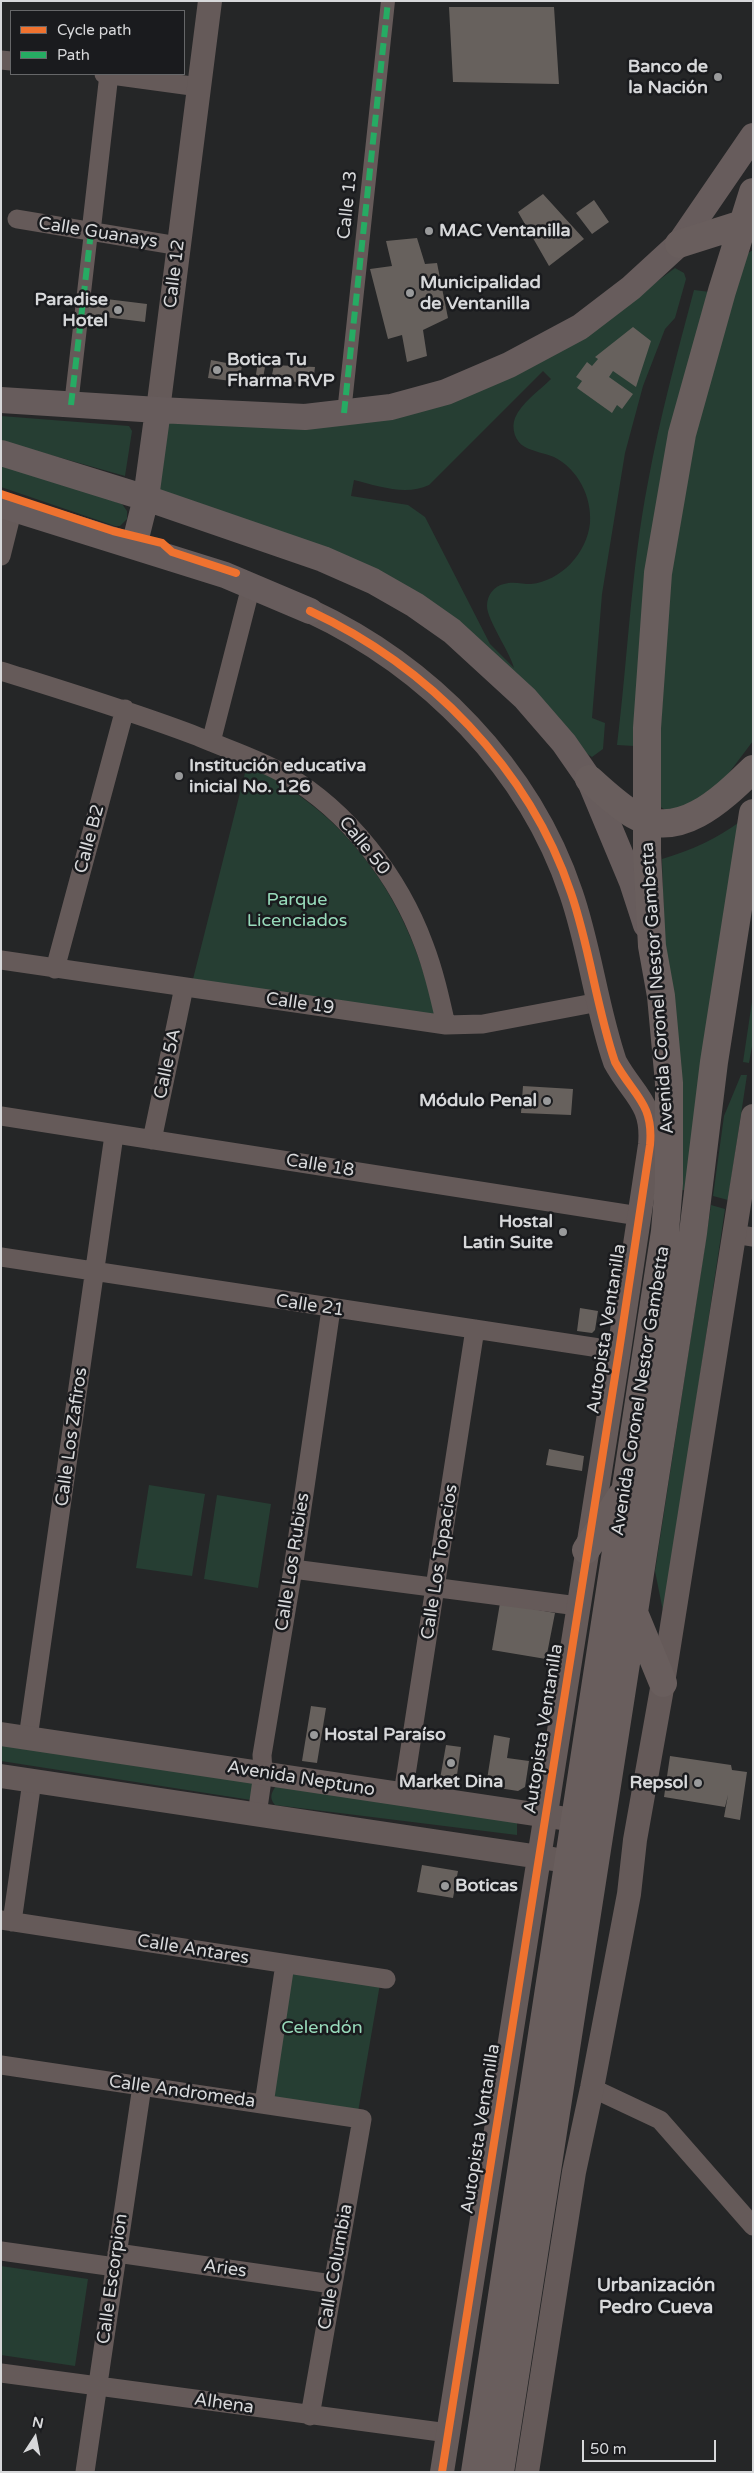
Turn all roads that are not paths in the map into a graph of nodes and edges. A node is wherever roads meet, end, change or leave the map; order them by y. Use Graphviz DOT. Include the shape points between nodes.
graph roads {
  1 [pos="210,1"];
  2 [pos="388,1"];
  3 [pos="106,75"];
  4 [pos="113,75"];
  5 [pos="199,87"];
  6 [pos="753,136"];
  7 [pos="753,192"];
  8 [pos="17,220"];
  9 [pos="748,225"];
  10 [pos="91,232"];
  11 [pos="679,244"];
  12 [pos="179,246"];
  13 [pos="1,400"];
  14 [pos="71,405"];
  15 [pos="158,410"];
  16 [pos="344,413"];
  17 [pos="1,453"];
  18 [pos="146,498"];
  19 [pos="7,507"];
  20 [pos="134,546"];
  21 [pos="1,556"];
  22 [pos="251,586"];
  23 [pos="310,611"];
  24 [pos="1,671"];
  25 [pos="125,709"];
  26 [pos="211,742"];
  27 [pos="753,769"];
  28 [pos="589,778"];
  29 [pos="753,813"];
  30 [pos="647,821"];
  31 [pos="652,946"];
  32 [pos="1,960"];
  33 [pos="55,969"];
  34 [pos="184,987"];
  35 [pos="599,1002"];
  36 [pos="446,1025"];
  37 [pos="1,1116"];
  38 [pos="753,1116"];
  39 [pos="114,1135"];
  40 [pos="152,1140"];
  41 [pos="639,1216"];
  42 [pos="743,1235"];
  43 [pos="1,1258"];
  44 [pos="96,1273"];
  45 [pos="331,1309"];
  46 [pos="475,1329"];
  47 [pos="619,1351"];
  48 [pos="626,1489"];
  49 [pos="586,1550"];
  50 [pos="293,1568"];
  51 [pos="437,1586"];
  52 [pos="578,1606"];
  53 [pos="633,1610"];
  54 [pos="663,1683"];
  55 [pos="1,1734"];
  56 [pos="28,1738"];
  57 [pos="263,1773"];
  58 [pos="1,1776"];
  59 [pos="32,1781"];
  60 [pos="403,1794"];
  61 [pos="257,1815"];
  62 [pos="546,1816"];
  63 [pos="589,1821"];
  64 [pos="539,1858"];
  65 [pos="583,1863"];
  66 [pos="6,1921"];
  67 [pos="286,1964"];
  68 [pos="386,1979"];
  69 [pos="1,2065"];
  70 [pos="142,2086"];
  71 [pos="592,2088"];
  72 [pos="264,2104"];
  73 [pos="362,2119"];
  74 [pos="753,2226"];
  75 [pos="1,2251"];
  76 [pos="116,2260"];
  77 [pos="332,2284"];
  78 [pos="1,2373"];
  79 [pos="97,2387"];
  80 [pos="310,2416"];
  81 [pos="448,2433"];
  82 [pos="85,2472"];
  83 [pos="442,2472"];
  84 [pos="475,2472"];
  85 [pos="500,2472"];
  86 [pos="527,2472"];
  1 -- 5 [label="street, Calle 12"];
  2 -- 16 [label="street, Calle 13"];
  3 -- 10 [label="street"];
  4 -- 5 [label="street"];
  5 -- 12 [label="street, Calle 12"];
  6 -- 11 [label="main road"];
  7 -- 9 [label="highway, Avenida Coronel Nestor Gambetta"];
  8 -- 10 [label="street, Calle Guanays"];
  9 -- 11 [label="highway"];
  9 -- 30 [label="highway, Avenida Coronel Nestor Gambetta" via="682,434 658,573 648,728"];
  10 -- 12 [label="street, Calle Guanays"];
  10 -- 14 [label="street"];
  11 -- 16 [label="main road" via="631,288 580,327 509,365 426,399"];
  12 -- 15 [label="street, Calle 12"];
  13 -- 14 [label="main road"];
  14 -- 15 [label="main road"];
  15 -- 16 [label="main road" via="284,417"];
  15 -- 18 [label="main road, Calle 12"];
  17 -- 18 [label="main road"];
  18 -- 20 [label="main road, Calle 12"];
  18 -- 28 [label="main road" via="323,559 415,604 452,631 525,698"];
  19 -- 20 [label="main road"];
  19 -- 21 [label="street"];
  20 -- 22 [label="main road"];
  22 -- 23 [label="main road"];
  22 -- 26 [label="street"];
  23 -- 35 [label="street, Autopista Ventanilla" via="358,636 396,662 460,715 496,756 530,804 557,852 572,894"];
  24 -- 25 [label="street, Calle 50"];
  25 -- 26 [label="street, Calle 50"];
  25 -- 33 [label="street, Calle B2"];
  26 -- 36 [label="street, Calle 50" via="285,774 339,815 364,844 388,874 424,943"];
  27 -- 30 [label="highway" via="716,804 699,814 680,821"];
  28 -- 30 [label="highway" via="620,805"];
  28 -- 31 [label="main road" via="632,882"];
  29 -- 53 [label="highway, Avenida Coronel Nestor Gambetta"];
  30 -- 31 [label="highway, Avenida Coronel Nestor Gambetta"];
  31 -- 48 [label="highway, Avenida Coronel Nestor Gambetta" via="661,996 669,1083 669,1183 665,1231"];
  32 -- 33 [label="street, Calle 19"];
  33 -- 34 [label="street, Calle 19"];
  34 -- 36 [label="street, Calle 19"];
  34 -- 40 [label="street, Calle 5A"];
  35 -- 36 [label="street, Calle 19" via="483,1024"];
  35 -- 41 [label="street, Autopista Ventanilla" via="615,1062 643,1102 650,1124"];
  37 -- 39 [label="street, Calle 18"];
  38 -- 42 [label="street"];
  39 -- 40 [label="street, Calle 18"];
  39 -- 44 [label="street, Calle Los Zafiros"];
  40 -- 41 [label="street, Calle 18"];
  41 -- 47 [label="street, Autopista Ventanilla"];
  42 -- 54 [label="street"];
  43 -- 44 [label="street, Calle 21"];
  44 -- 45 [label="street, Calle 21"];
  44 -- 56 [label="street, Calle Los Zafiros"];
  45 -- 46 [label="street, Calle 21"];
  45 -- 50 [label="street, Calle Los Rubies"];
  46 -- 47 [label="street, Calle 21"];
  46 -- 51 [label="street, Calle Los Topacios"];
  47 -- 49 [label="street, Autopista Ventanilla"];
  48 -- 49 [label="highway"];
  48 -- 63 [label="highway, Avenida Coronel Nestor Gambetta"];
  49 -- 52 [label="street, Autopista Ventanilla"];
  50 -- 51 [label="street"];
  50 -- 57 [label="street, Calle Los Rubies" via="262,1755"];
  51 -- 52 [label="street"];
  51 -- 60 [label="street, Calle Los Topacios"];
  52 -- 62 [label="street, Autopista Ventanilla"];
  53 -- 54 [label="highway"];
  53 -- 63 [label="highway, Avenida Coronel Nestor Gambetta"];
  54 -- 71 [label="street" via="635,1840 629,1894"];
  55 -- 56 [label="street, Avenida Neptuno"];
  56 -- 57 [label="street, Avenida Neptuno"];
  57 -- 60 [label="street, Avenida Neptuno"];
  57 -- 61 [label="street, Calle Los Rubies"];
  58 -- 59 [label="street"];
  59 -- 61 [label="street"];
  59 -- 66 [label="street"];
  60 -- 62 [label="street, Avenida Neptuno"];
  61 -- 64 [label="street"];
  62 -- 63 [label="street, Avenida Neptuno"];
  62 -- 64 [label="street, Autopista Ventanilla"];
  63 -- 65 [label="highway"];
  64 -- 65 [label="street"];
  64 -- 81 [label="street, Autopista Ventanilla"];
  65 -- 84 [label="highway"];
  65 -- 85 [label="highway"];
  66 -- 67 [label="street, Calle Antares"];
  67 -- 68 [label="street, Calle Antares"];
  67 -- 72 [label="street"];
  69 -- 70 [label="street, Calle Andromeda"];
  70 -- 72 [label="street, Calle Andromeda"];
  70 -- 76 [label="street, Calle Escorpion"];
  71 -- 74 [label="street" via="660,2120"];
  71 -- 86 [label="street" via="574,2172"];
  72 -- 73 [label="street, Calle Andromeda"];
  73 -- 77 [label="street, Calle Columbia"];
  75 -- 76 [label="street, Aries"];
  76 -- 77 [label="street, Aries"];
  76 -- 79 [label="street, Calle Escorpion"];
  77 -- 80 [label="street, Calle Columbia"];
  78 -- 79 [label="street, Alhena"];
  79 -- 80 [label="street, Alhena"];
  79 -- 82 [label="street, Calle Escorpion"];
  80 -- 81 [label="street, Alhena"];
  81 -- 83 [label="street, Autopista Ventanilla"];
}
